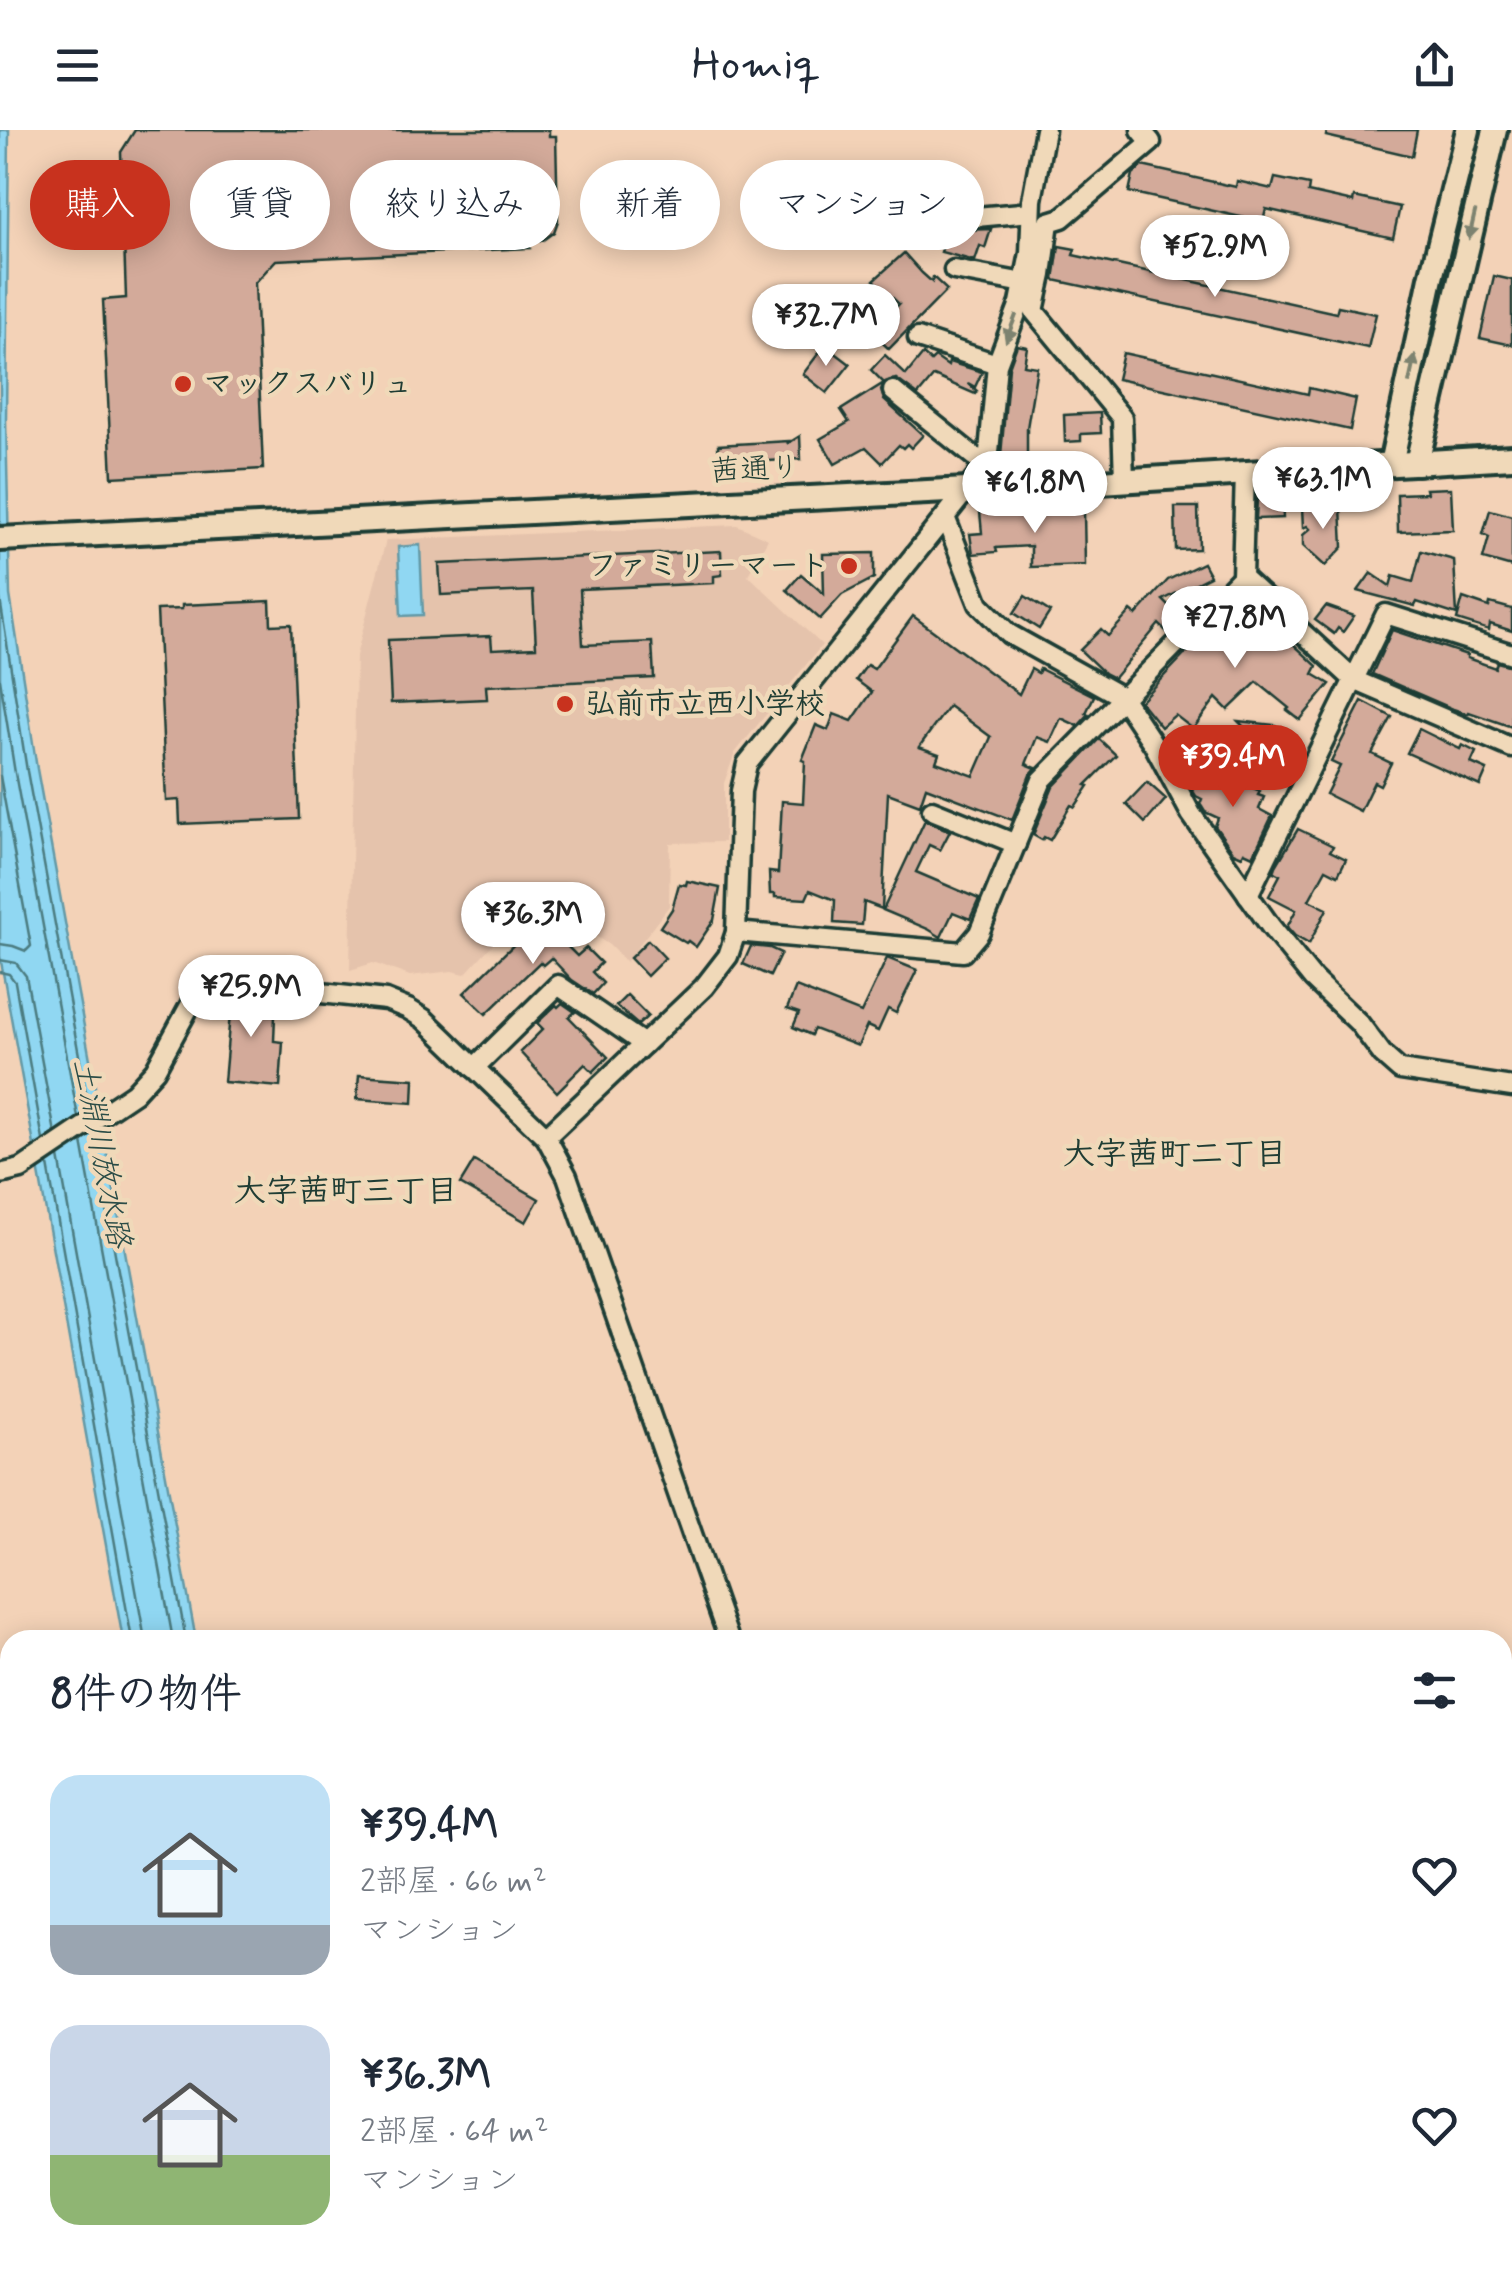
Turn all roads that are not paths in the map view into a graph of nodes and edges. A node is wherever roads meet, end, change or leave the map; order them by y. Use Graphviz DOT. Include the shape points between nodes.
graph roads {
  1 [pos="1045,130"];
  2 [pos="1141,130"];
  3 [pos="1468,130"];
  4 [pos="1495,130"];
  5 [pos="1032,212"];
  6 [pos="984,216"];
  7 [pos="954,270"];
  8 [pos="1024,282"];
  9 [pos="918,338"];
  10 [pos="997,364"];
  11 [pos="893,391"];
  12 [pos="1512,457"];
  13 [pos="1418,462"];
  14 [pos="988,463"];
  15 [pos="1391,464"];
  16 [pos="1244,472"];
  17 [pos="1124,480"];
  18 [pos="966,490"];
  19 [pos="944,517"];
  20 [pos="11,538"];
  21 [pos="1242,576"];
  22 [pos="1512,654"];
  23 [pos="1354,680"];
  24 [pos="1122,697"];
  25 [pos="1512,748"];
  26 [pos="932,810"];
  27 [pos="1016,844"];
  28 [pos="1248,895"];
  29 [pos="736,932"];
  30 [pos="644,1044"];
  31 [pos="474,1068"];
  32 [pos="1512,1087"];
  33 [pos="546,1137"];
  34 [pos="0,1174"];
  35 [pos="726,1630"];
  1 -- 5 [label="street"];
  2 -- 17 [label="street" via="1151,142 1049,222 1034,310 1122,418"];
  15 -- 3 [label="street, one-way"];
  4 -- 13 [label="street, one-way"];
  5 -- 6 [label="street"];
  5 -- 8 [label="street"];
  7 -- 8 [label="street"];
  8 -- 10 [label="street, one-way"];
  9 -- 10 [label="street"];
  10 -- 14 [label="street"];
  11 -- 14 [label="street"];
  12 -- 13 [label="street, 茜通り"];
  13 -- 15 [label="street, 茜通り"];
  14 -- 18 [label="street"];
  15 -- 16 [label="street, 茜通り"];
  16 -- 17 [label="street, 茜通り"];
  16 -- 21 [label="street"];
  17 -- 18 [label="street, 茜通り"];
  18 -- 19 [label="street"];
  18 -- 20 [label="street, 茜通り"];
  19 -- 24 [label="street" via="979,604 1009,634"];
  19 -- 29 [label="street" via="747,764"];
  21 -- 23 [label="street"];
  21 -- 24 [label="street"];
  22 -- 23 [label="street" via="1386,614"];
  23 -- 25 [label="street"];
  23 -- 28 [label="street"];
  24 -- 27 [label="street" via="1042,780"];
  24 -- 28 [label="street"];
  26 -- 27 [label="street"];
  27 -- 29 [label="street" via="978,934 963,952"];
  28 -- 32 [label="street" via="1313,979 1400,1070"];
  29 -- 30 [label="street" via="728,956 704,987"];
  30 -- 31 [label="street" via="558,985"];
  30 -- 33 [label="street"];
  31 -- 33 [label="street"];
  31 -- 34 [label="street" via="408,1009 240,972 204,985 155,1070 134,1093 20,1169"];
  33 -- 35 [label="street" via="567,1176"];
}
